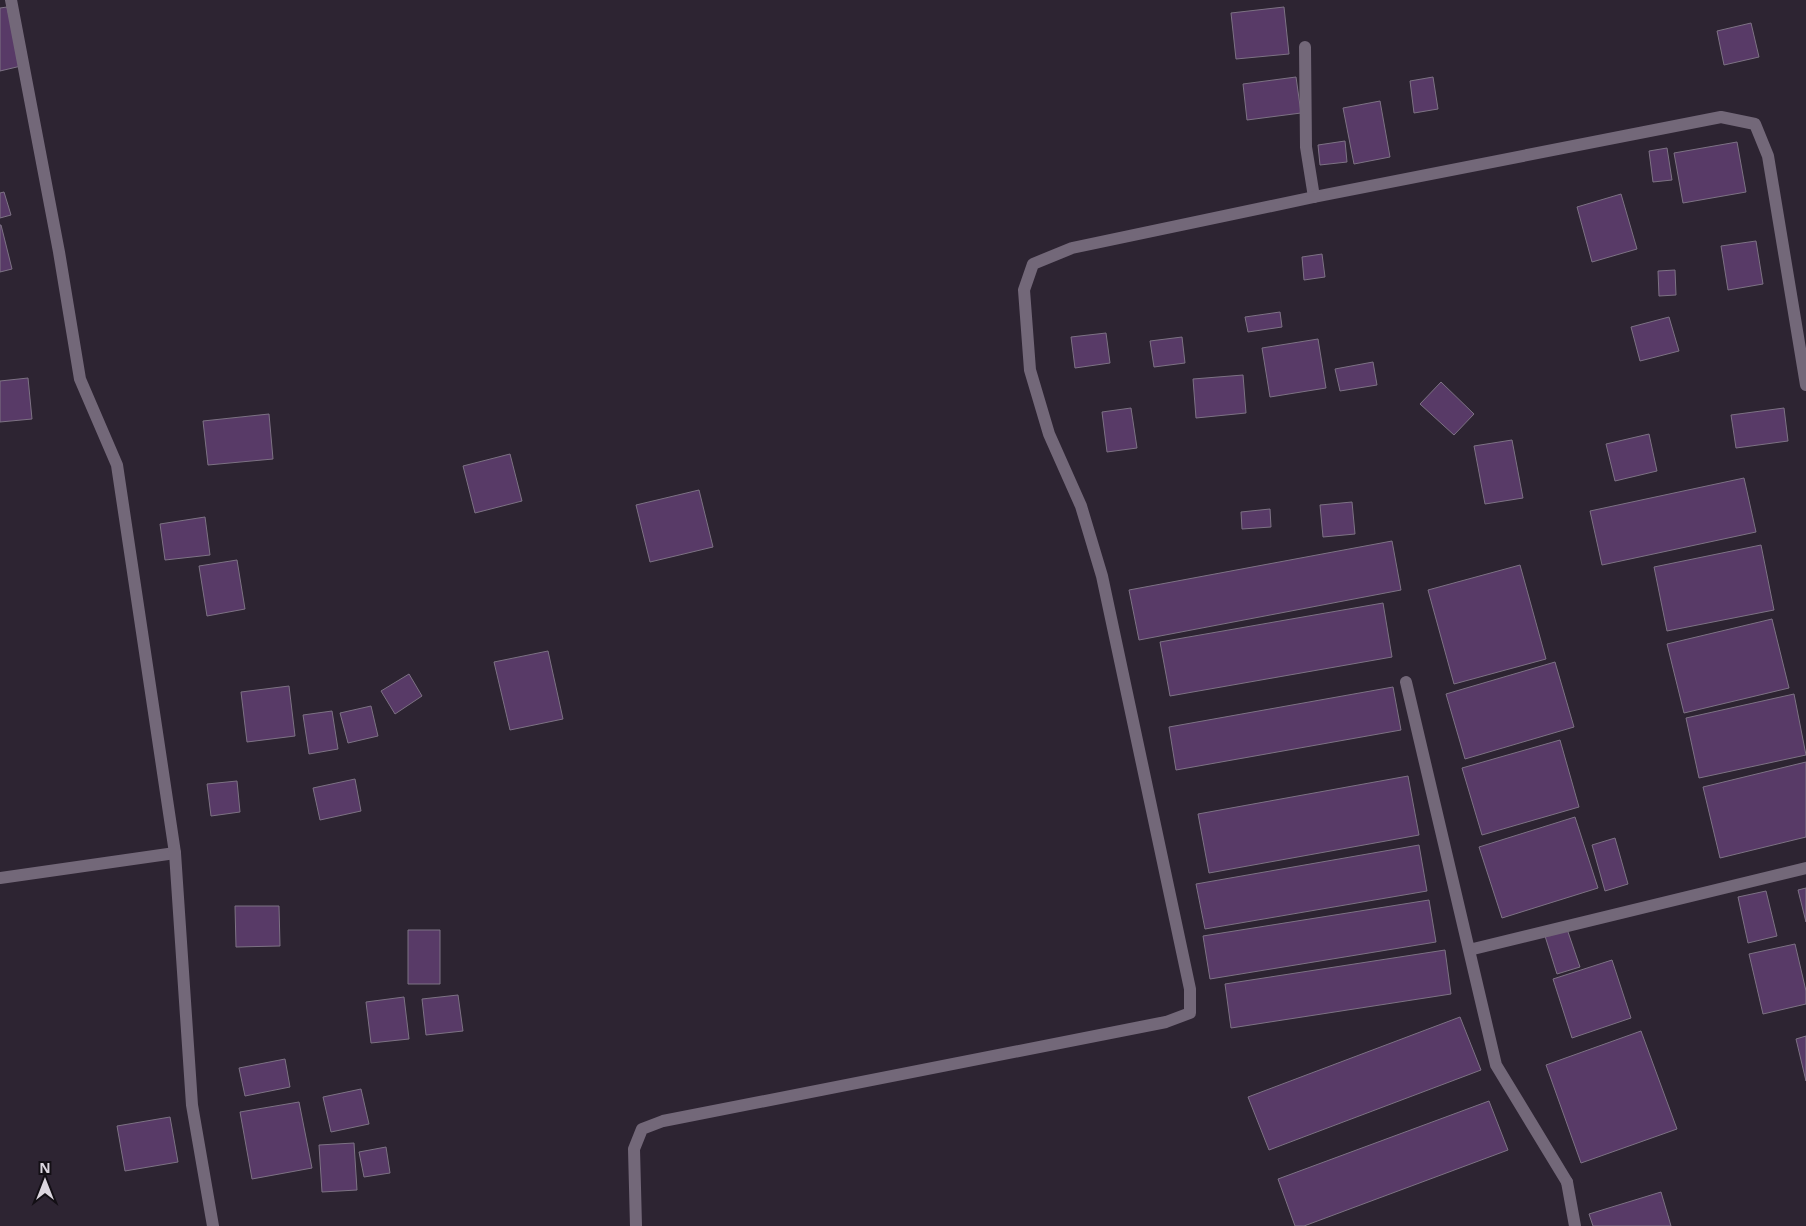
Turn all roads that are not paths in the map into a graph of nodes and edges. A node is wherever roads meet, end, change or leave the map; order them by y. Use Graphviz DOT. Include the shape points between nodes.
graph roads {
  1 [pos="11,0"];
  2 [pos="1305,48"];
  3 [pos="1314,197"];
  4 [pos="1806,384"];
  5 [pos="1406,682"];
  6 [pos="175,853"];
  7 [pos="1806,868"];
  8 [pos="0,878"];
  9 [pos="1469,950"];
  10 [pos="214,1226"];
  11 [pos="636,1226"];
  12 [pos="1574,1226"];
  1 -- 6 [label="street" via="80,379 117,465"];
  2 -- 3 [label="street" via="1306,147"];
  3 -- 4 [label="street" via="1721,117 1754,124 1768,156"];
  3 -- 11 [label="street" via="1072,248 1033,264 1024,290 1030,370 1049,434 1081,506 1102,576 1190,989 1190,1013 1166,1022 662,1121 642,1129 634,1149"];
  5 -- 9 [label="street"];
  6 -- 8 [label="street"];
  6 -- 10 [label="street" via="192,1105"];
  7 -- 9 [label="street"];
  9 -- 12 [label="street" via="1496,1065 1567,1182"];
}
